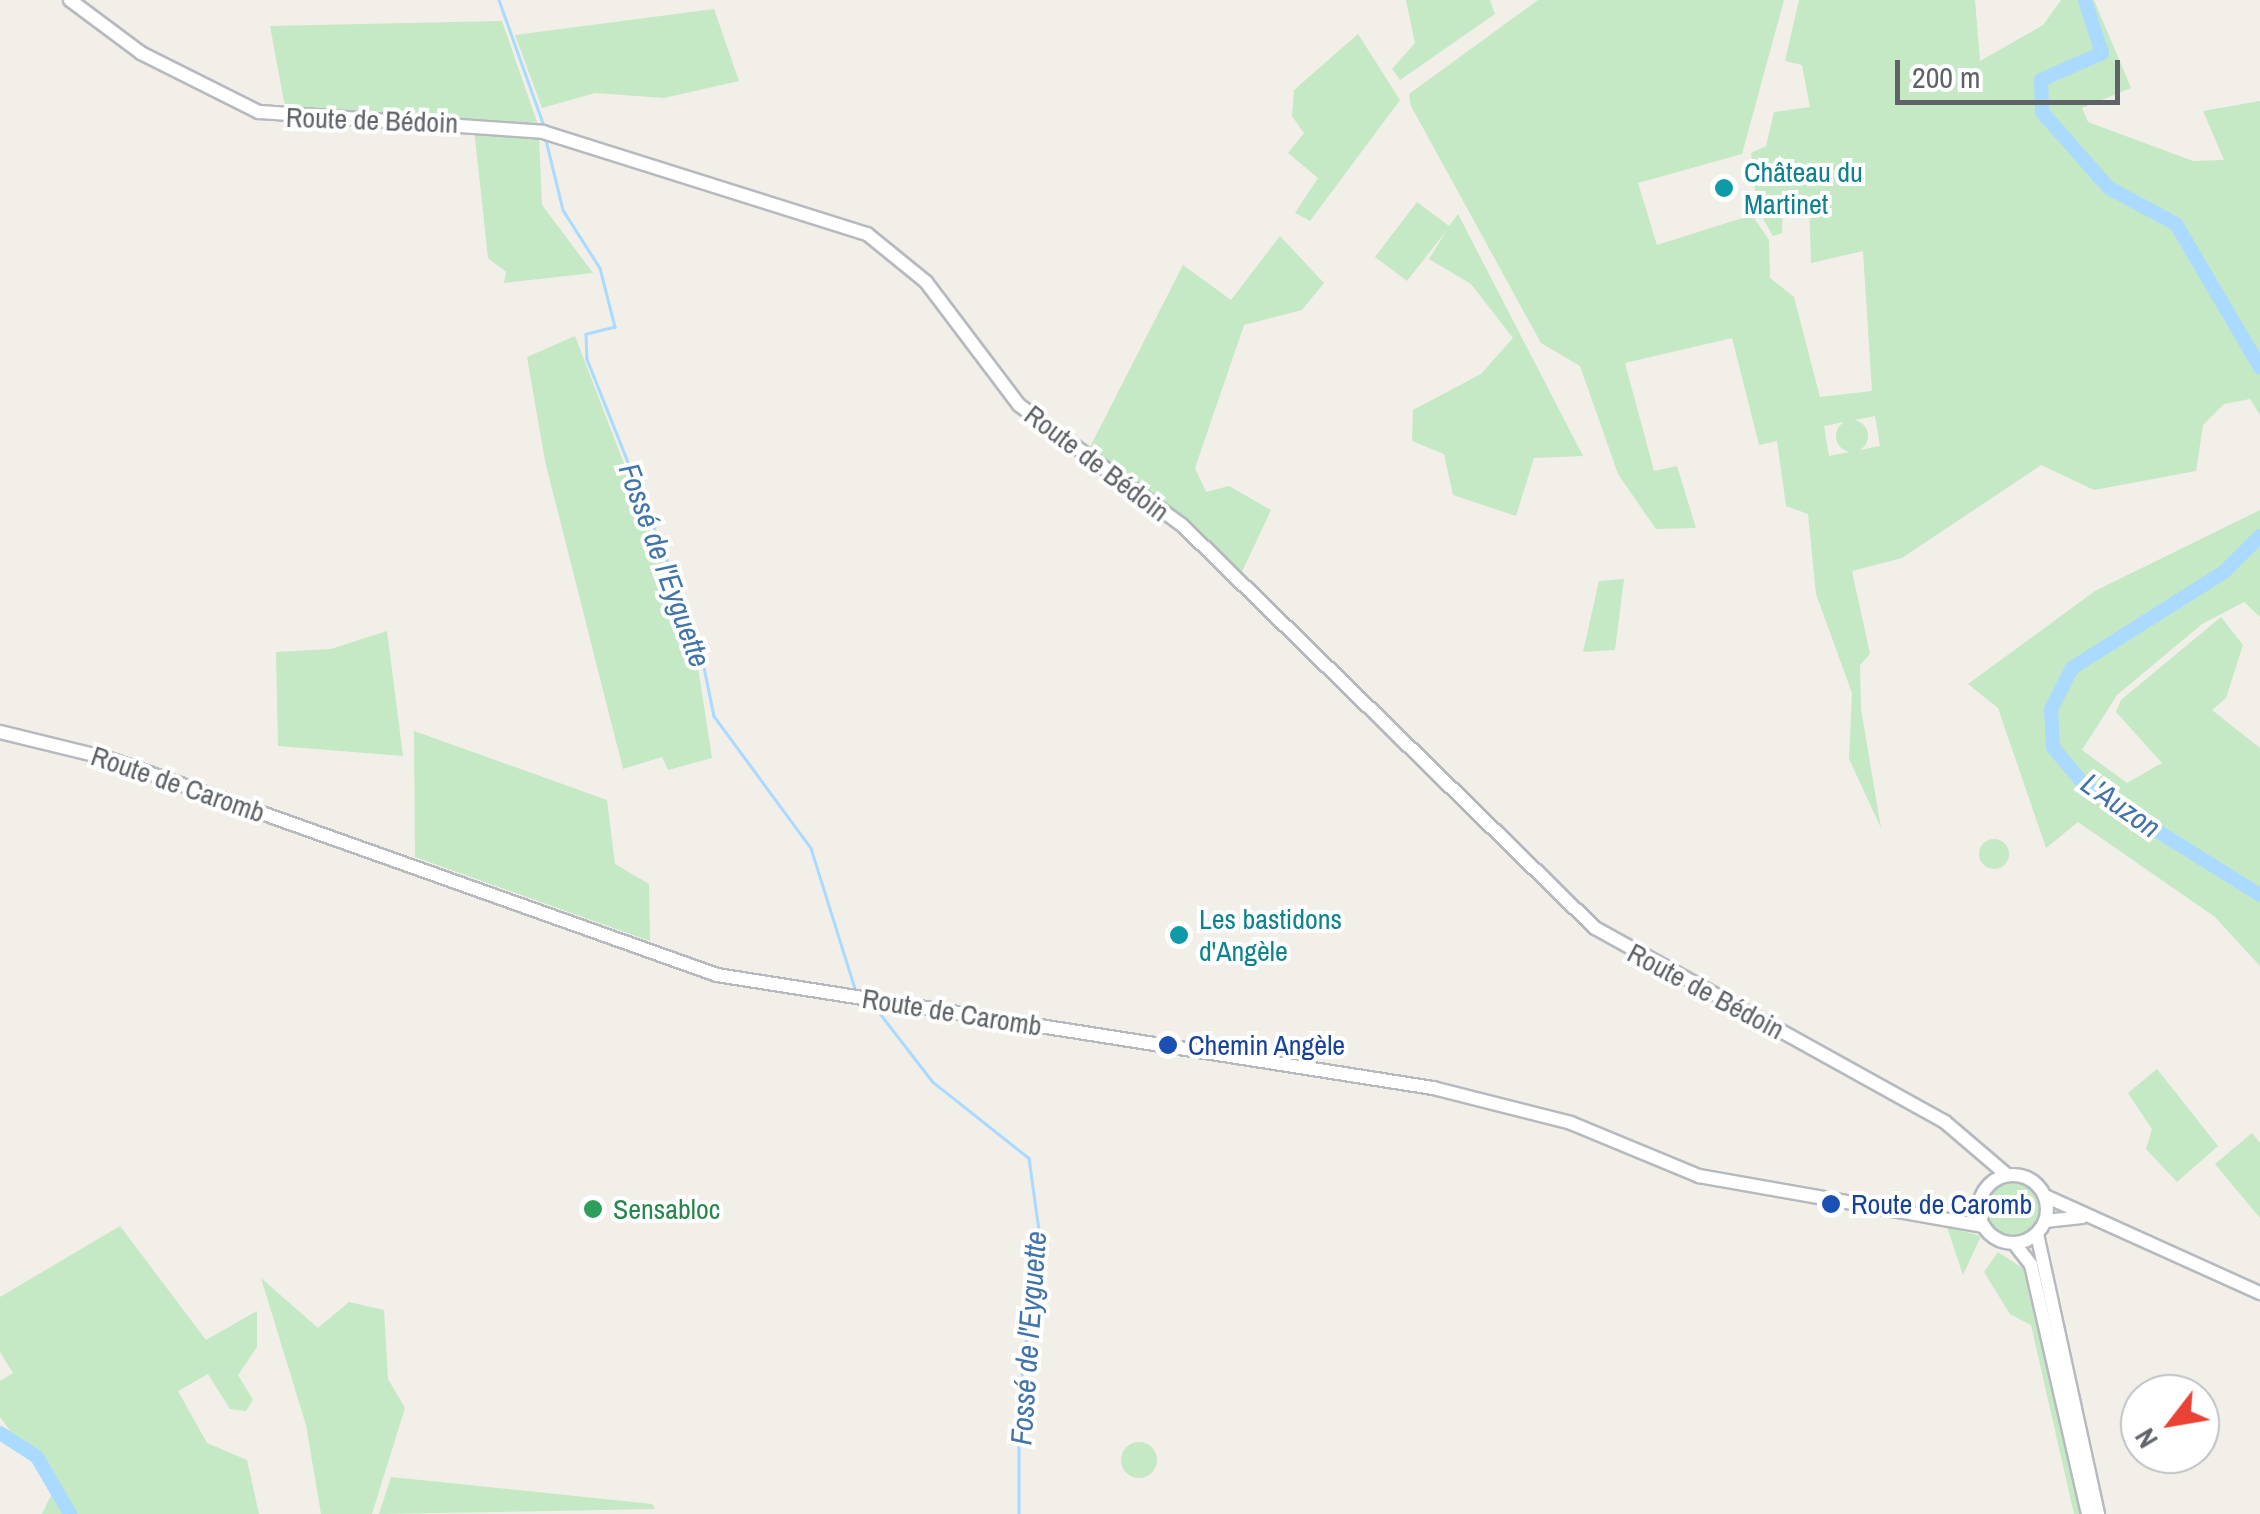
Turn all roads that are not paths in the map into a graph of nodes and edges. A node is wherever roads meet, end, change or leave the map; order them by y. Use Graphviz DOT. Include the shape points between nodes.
graph roads {
  1 [pos="70,0"];
  2 [pos="0,732"];
  3 [pos="1970,1142"];
  4 [pos="2007,1175"];
  5 [pos="1990,1184"];
  6 [pos="2045,1196"];
  7 [pos="1979,1206"];
  8 [pos="1923,1219"];
  9 [pos="2096,1219"];
  10 [pos="1984,1226"];
  11 [pos="2041,1228"];
  12 [pos="2014,1244"];
  13 [pos="2260,1293"];
  14 [pos="2088,1514"];
  15 [pos="2098,1514"];
  1 -- 3 [label="main road, Route de Bédoin" via="141,53 258,112 543,132 867,234 926,282 1019,406 1182,526 1595,928"];
  2 -- 8 [label="main road, Route de Caromb" via="107,758 717,975 1434,1088 1571,1123 1699,1176"];
  3 -- 4 [label="main road, Route de Bédoin"];
  3 -- 5 [label="main road"];
  4 -- 5 [label="main road"];
  4 -- 6 [label="main road" via="2034,1181"];
  5 -- 7 [label="main road"];
  6 -- 9 [label="main road"];
  6 -- 11 [label="main road"];
  7 -- 8 [label="main road"];
  7 -- 10 [label="main road"];
  8 -- 10 [label="main road, Route de Caromb"];
  9 -- 11 [label="main road"];
  9 -- 13 [label="main road"];
  10 -- 12 [label="main road"];
  11 -- 12 [label="main road"];
  11 -- 15 [label="main road"];
  12 -- 14 [label="main road" via="2031,1265"];
}
